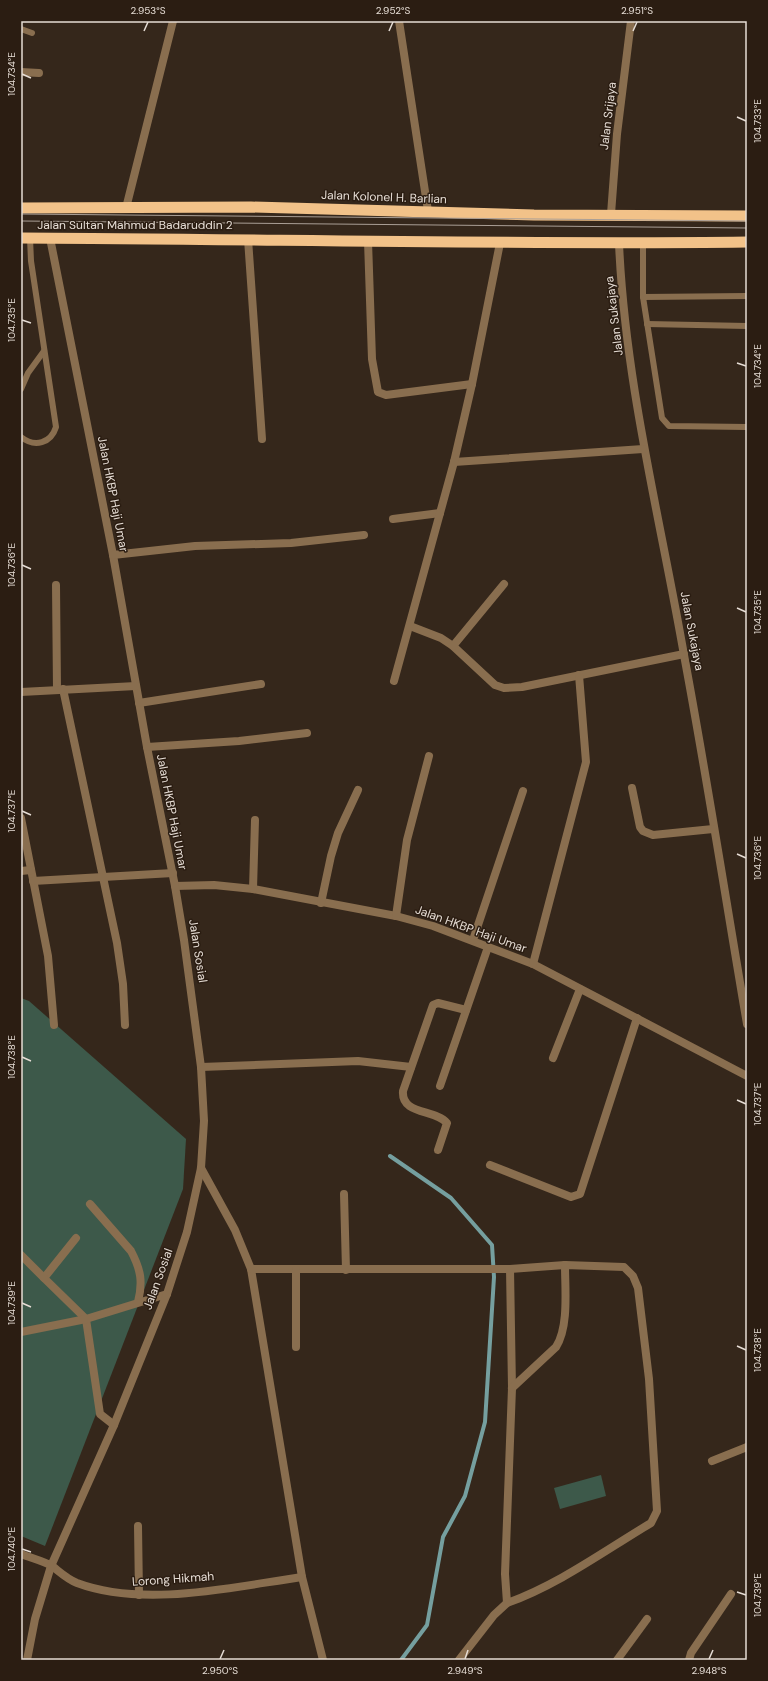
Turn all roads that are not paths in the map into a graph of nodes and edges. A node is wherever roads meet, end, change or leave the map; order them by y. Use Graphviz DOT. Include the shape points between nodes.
graph roads {
  1 [pos="173,21"];
  2 [pos="399,21"];
  3 [pos="631,21"];
  4 [pos="21,29"];
  5 [pos="32,32"];
  6 [pos="21,72"];
  7 [pos="39,73"];
  8 [pos="21,208"];
  9 [pos="126,208"];
  10 [pos="428,211"];
  11 [pos="611,214"];
  12 [pos="747,216"];
  13 [pos="26,238"];
  14 [pos="50,238"];
  15 [pos="248,239"];
  16 [pos="368,241"];
  17 [pos="643,242"];
  18 [pos="747,242"];
  19 [pos="500,243"];
  20 [pos="619,243"];
  21 [pos="747,296"];
  22 [pos="643,298"];
  23 [pos="647,324"];
  24 [pos="747,326"];
  25 [pos="44,351"];
  26 [pos="472,384"];
  27 [pos="21,389"];
  28 [pos="747,427"];
  29 [pos="21,437"];
  30 [pos="262,439"];
  31 [pos="643,449"];
  32 [pos="454,462"];
  33 [pos="440,513"];
  34 [pos="393,519"];
  35 [pos="364,535"];
  36 [pos="113,555"];
  37 [pos="504,584"];
  38 [pos="56,585"];
  39 [pos="410,626"];
  40 [pos="453,646"];
  41 [pos="684,654"];
  42 [pos="579,675"];
  43 [pos="394,681"];
  44 [pos="261,684"];
  45 [pos="136,686"];
  46 [pos="60,689"];
  47 [pos="21,692"];
  48 [pos="139,703"];
  49 [pos="307,733"];
  50 [pos="147,747"];
  51 [pos="429,756"];
  52 [pos="632,788"];
  53 [pos="358,790"];
  54 [pos="523,791"];
  55 [pos="21,818"];
  56 [pos="255,820"];
  57 [pos="713,829"];
  58 [pos="31,870"];
  59 [pos="21,871"];
  60 [pos="172,873"];
  61 [pos="104,878"];
  62 [pos="33,881"];
  63 [pos="174,886"];
  64 [pos="253,889"];
  65 [pos="321,903"];
  66 [pos="396,916"];
  67 [pos="473,940"];
  68 [pos="488,947"];
  69 [pos="533,964"];
  70 [pos="580,988"];
  71 [pos="466,1010"];
  72 [pos="637,1018"];
  73 [pos="747,1024"];
  74 [pos="54,1025"];
  75 [pos="125,1026"];
  76 [pos="553,1058"];
  77 [pos="201,1067"];
  78 [pos="411,1067"];
  79 [pos="747,1076"];
  80 [pos="440,1086"];
  81 [pos="438,1150"];
  82 [pos="490,1165"];
  83 [pos="201,1168"];
  84 [pos="344,1194"];
  85 [pos="90,1204"];
  86 [pos="76,1238"];
  87 [pos="21,1255"];
  88 [pos="565,1265"];
  89 [pos="510,1268"];
  90 [pos="250,1269"];
  91 [pos="296,1270"];
  92 [pos="346,1270"];
  93 [pos="44,1278"];
  94 [pos="167,1294"];
  95 [pos="138,1302"];
  96 [pos="86,1319"];
  97 [pos="21,1332"];
  98 [pos="296,1347"];
  99 [pos="512,1388"];
  100 [pos="114,1425"];
  101 [pos="747,1447"];
  102 [pos="712,1461"];
  103 [pos="138,1526"];
  104 [pos="21,1554"];
  105 [pos="51,1566"];
  106 [pos="302,1577"];
  107 [pos="731,1594"];
  108 [pos="139,1596"];
  109 [pos="507,1603"];
  110 [pos="647,1619"];
  111 [pos="27,1660"];
  112 [pos="323,1660"];
  113 [pos="459,1660"];
  114 [pos="617,1660"];
  115 [pos="689,1660"];
  1 -- 9 [label="street"];
  2 -- 10 [label="street"];
  3 -- 11 [label="street, Jalan Srijaya" via="617,134"];
  4 -- 5 [label="lane"];
  6 -- 7 [label="street"];
  8 -- 9 [label="highway, Jalan Kolonel H. Barlian"];
  9 -- 10 [label="highway, Jalan Kolonel H. Barlian" via="250,207"];
  10 -- 11 [label="highway, Jalan Kolonel H. Barlian" via="534,215"];
  11 -- 12 [label="highway, Jalan Kolonel H. Barlian"];
  13 -- 14 [label="highway, Jalan Sultan Mahmud Badaruddin 2"];
  13 -- 25 [label="lane"];
  14 -- 15 [label="highway, Jalan Sultan Mahmud Badaruddin 2"];
  14 -- 36 [label="street, Jalan HKBP Haji Umar"];
  15 -- 16 [label="highway"];
  15 -- 30 [label="street"];
  16 -- 19 [label="highway"];
  16 -- 26 [label="street" via="372,359 378,392 386,395"];
  17 -- 18 [label="highway"];
  17 -- 20 [label="highway"];
  17 -- 22 [label="lane"];
  19 -- 20 [label="highway"];
  19 -- 26 [label="street"];
  20 -- 31 [label="street, Jalan Sukajaya" via="621,293"];
  21 -- 22 [label="lane"];
  22 -- 23 [label="lane"];
  23 -- 24 [label="lane"];
  23 -- 28 [label="lane" via="660,408 665,423 677,427"];
  25 -- 27 [label="lane" via="28,373"];
  25 -- 29 [label="lane" via="56,427 49,440 42,443 30,442"];
  26 -- 32 [label="street"];
  31 -- 32 [label="street"];
  31 -- 41 [label="street, Jalan Sukajaya"];
  32 -- 33 [label="street"];
  33 -- 34 [label="street"];
  33 -- 39 [label="street"];
  35 -- 36 [label="street" via="321,540 195,546"];
  36 -- 45 [label="street, Jalan HKBP Haji Umar"];
  37 -- 40 [label="street"];
  38 -- 46 [label="street"];
  39 -- 40 [label="street" via="442,638"];
  39 -- 43 [label="street"];
  40 -- 42 [label="street" via="499,686 522,687"];
  41 -- 42 [label="street"];
  41 -- 57 [label="street, Jalan Sukajaya"];
  42 -- 69 [label="street" via="586,762"];
  44 -- 48 [label="street"];
  45 -- 46 [label="street"];
  45 -- 48 [label="street, Jalan HKBP Haji Umar"];
  46 -- 47 [label="street"];
  46 -- 61 [label="street"];
  48 -- 50 [label="street, Jalan HKBP Haji Umar"];
  49 -- 50 [label="street"];
  50 -- 60 [label="street, Jalan HKBP Haji Umar"];
  51 -- 66 [label="street" via="406,840"];
  52 -- 57 [label="street" via="640,827 648,834"];
  53 -- 65 [label="street" via="338,833"];
  54 -- 67 [label="street"];
  55 -- 58 [label="street"];
  56 -- 64 [label="street"];
  57 -- 73 [label="street, Jalan Sukajaya"];
  58 -- 59 [label="street"];
  58 -- 62 [label="street"];
  60 -- 61 [label="street"];
  60 -- 63 [label="street, Jalan HKBP Haji Umar"];
  61 -- 62 [label="street"];
  61 -- 75 [label="street" via="123,984"];
  62 -- 74 [label="street" via="48,956"];
  63 -- 64 [label="street, Jalan HKBP Haji Umar" via="214,885"];
  63 -- 77 [label="street, Jalan Sosial"];
  64 -- 65 [label="street, Jalan HKBP Haji Umar"];
  65 -- 66 [label="street, Jalan HKBP Haji Umar"];
  66 -- 67 [label="street, Jalan HKBP Haji Umar"];
  67 -- 68 [label="street, Jalan HKBP Haji Umar"];
  68 -- 69 [label="street, Jalan HKBP Haji Umar"];
  68 -- 71 [label="street"];
  69 -- 70 [label="street, Jalan HKBP Haji Umar"];
  70 -- 72 [label="street, Jalan HKBP Haji Umar"];
  70 -- 76 [label="street"];
  71 -- 78 [label="street" via="440,1003 434,1004"];
  71 -- 80 [label="street"];
  72 -- 79 [label="street, Jalan HKBP Haji Umar"];
  72 -- 82 [label="street" via="580,1194 571,1197"];
  77 -- 78 [label="street" via="358,1061"];
  77 -- 83 [label="street, Jalan Sosial" via="204,1122"];
  78 -- 81 [label="street" via="403,1091 403,1100 413,1108 446,1122 447,1126"];
  83 -- 90 [label="street" via="235,1230"];
  83 -- 94 [label="street, Jalan Sosial" via="187,1232"];
  84 -- 92 [label="street"];
  85 -- 95 [label="street" via="135,1259 142,1287"];
  86 -- 93 [label="street"];
  87 -- 93 [label="street"];
  88 -- 89 [label="street"];
  88 -- 99 [label="street" via="564,1315 559,1341 556,1347"];
  88 -- 109 [label="street" via="624,1267 638,1288 649,1379 657,1510 651,1523 552,1583"];
  89 -- 92 [label="street"];
  89 -- 99 [label="street"];
  90 -- 91 [label="street"];
  90 -- 106 [label="street"];
  91 -- 92 [label="street"];
  91 -- 98 [label="street"];
  93 -- 96 [label="street"];
  94 -- 95 [label="street"];
  94 -- 100 [label="street, Jalan Sosial"];
  95 -- 96 [label="street"];
  96 -- 97 [label="street"];
  96 -- 100 [label="street" via="100,1414"];
  99 -- 109 [label="street" via="505,1574"];
  100 -- 105 [label="street, Jalan Sosial"];
  101 -- 102 [label="street"];
  103 -- 108 [label="street"];
  104 -- 105 [label="street, Lorong Hikmah"];
  105 -- 108 [label="street, Lorong Hikmah" via="78,1583 110,1592"];
  105 -- 111 [label="street, Jalan Sosial" via="35,1619"];
  106 -- 108 [label="street, Lorong Hikmah" via="208,1590"];
  106 -- 112 [label="street"];
  107 -- 115 [label="street" via="691,1652"];
  109 -- 113 [label="street" via="494,1615"];
  110 -- 114 [label="street"];
}
